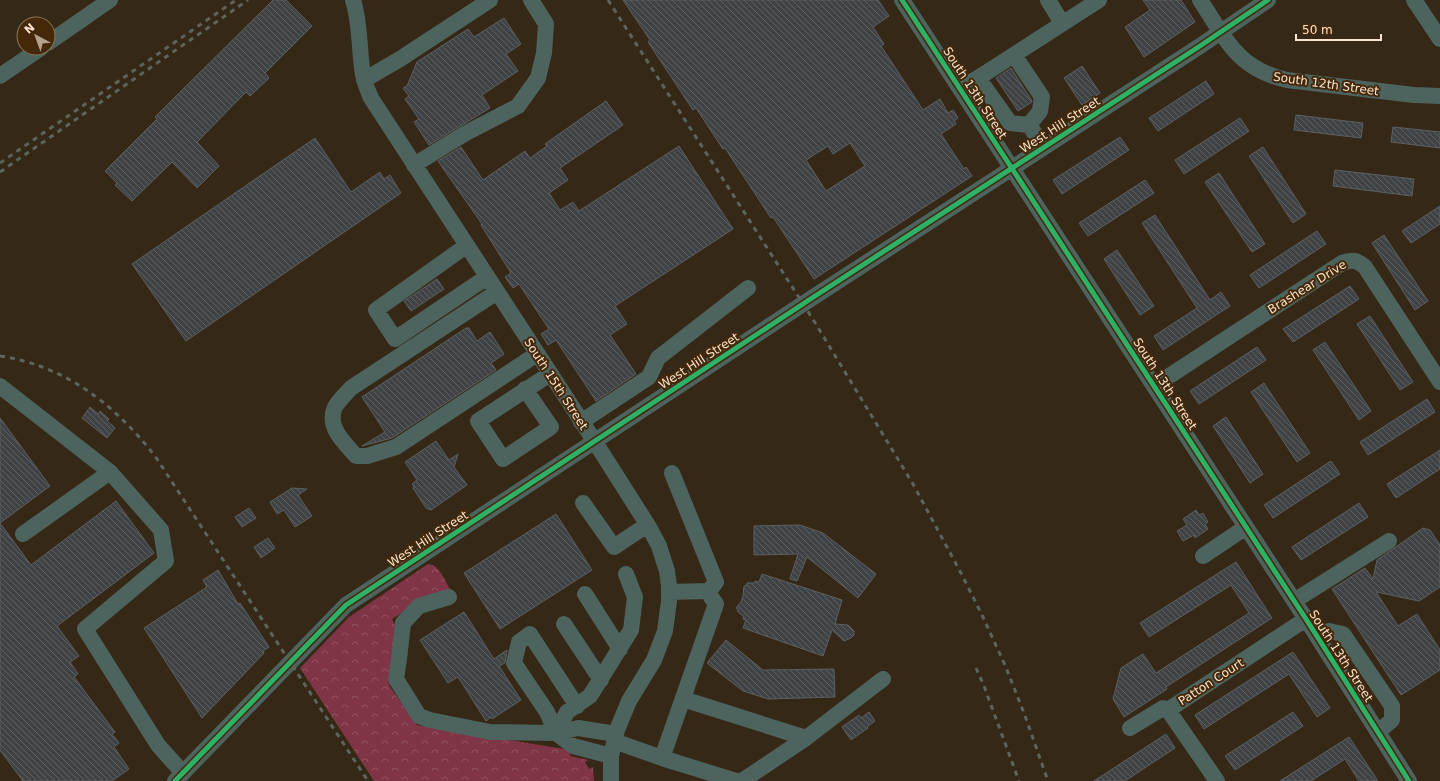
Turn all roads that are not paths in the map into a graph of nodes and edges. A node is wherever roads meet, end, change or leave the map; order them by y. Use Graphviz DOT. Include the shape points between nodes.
graph roads {
  1 [pos="110,0"];
  2 [pos="353,0"];
  3 [pos="490,0"];
  4 [pos="531,0"];
  5 [pos="902,0"];
  6 [pos="1048,0"];
  7 [pos="1099,0"];
  8 [pos="1200,0"];
  9 [pos="1268,0"];
  10 [pos="1414,0"];
  11 [pos="1062,23"];
  12 [pos="1221,32"];
  13 [pos="56,37"];
  14 [pos="1440,39"];
  15 [pos="1014,55"];
  16 [pos="29,56"];
  17 [pos="0,76"];
  18 [pos="978,78"];
  19 [pos="364,80"];
  20 [pos="960,88"];
  21 [pos="1440,96"];
  22 [pos="1010,123"];
  23 [pos="1029,125"];
  24 [pos="991,136"];
  25 [pos="1044,147"];
  26 [pos="414,165"];
  27 [pos="1012,168"];
  28 [pos="466,246"];
  29 [pos="487,278"];
  30 [pos="748,288"];
  31 [pos="496,292"];
  32 [pos="537,354"];
  33 [pos="550,374"];
  34 [pos="1440,382"];
  35 [pos="0,386"];
  36 [pos="1154,386"];
  37 [pos="526,389"];
  38 [pos="581,422"];
  39 [pos="595,442"];
  40 [pos="110,472"];
  41 [pos="672,473"];
  42 [pos="583,503"];
  43 [pos="647,525"];
  44 [pos="1246,527"];
  45 [pos="23,534"];
  46 [pos="1389,541"];
  47 [pos="1203,556"];
  48 [pos="626,574"];
  49 [pos="709,590"];
  50 [pos="669,592"];
  51 [pos="586,594"];
  52 [pos="448,597"];
  53 [pos="1294,601"];
  54 [pos="1306,619"];
  55 [pos="564,624"];
  56 [pos="1318,638"];
  57 [pos="620,649"];
  58 [pos="883,679"];
  59 [pos="601,680"];
  60 [pos="683,699"];
  61 [pos="577,706"];
  62 [pos="1168,710"];
  63 [pos="1130,728"];
  64 [pos="1378,732"];
  65 [pos="556,733"];
  66 [pos="806,738"];
  67 [pos="614,744"];
  68 [pos="662,758"];
  69 [pos="179,777"];
  70 [pos="611,781"];
  71 [pos="736,781"];
  72 [pos="742,781"];
  73 [pos="1218,781"];
  74 [pos="1409,781"];
  1 -- 13 [label="street"];
  2 -- 19 [label="street, South 15th Street"];
  3 -- 19 [label="street"];
  4 -- 26 [label="street" via="546,24 544,53 538,78 518,106 466,133"];
  5 -- 20 [label="street, South 13th Street"];
  6 -- 11 [label="street"];
  7 -- 11 [label="street"];
  8 -- 12 [label="street, South 12th Street"];
  9 -- 12 [label="street, West Hill Street"];
  10 -- 14 [label="street"];
  11 -- 15 [label="street"];
  12 -- 21 [label="street, South 12th Street" via="1240,57 1271,77"];
  12 -- 25 [label="street, West Hill Street"];
  15 -- 18 [label="street"];
  15 -- 23 [label="street" via="1042,97 1040,110"];
  16 -- 17 [label="street"];
  18 -- 20 [label="street"];
  18 -- 22 [label="street"];
  19 -- 26 [label="street, South 15th Street" via="371,98"];
  20 -- 24 [label="street, South 13th Street"];
  22 -- 23 [label="street"];
  22 -- 24 [label="street"];
  23 -- 25 [label="street"];
  24 -- 27 [label="street, South 13th Street"];
  25 -- 27 [label="street, West Hill Street"];
  26 -- 28 [label="street, South 15th Street"];
  27 -- 36 [label="street, South 13th Street"];
  27 -- 39 [label="street, West Hill Street"];
  28 -- 29 [label="street, South 15th Street"];
  28 -- 29 [label="street" via="376,310 395,339"];
  29 -- 31 [label="street, South 15th Street"];
  30 -- 38 [label="street" via="658,358 649,377"];
  31 -- 32 [label="street, South 15th Street"];
  31 -- 32 [label="street" via="351,388 336,406 331,418 341,439 356,456 367,456 396,447"];
  32 -- 33 [label="street, South 15th Street"];
  33 -- 37 [label="street"];
  33 -- 38 [label="street, South 15th Street"];
  34 -- 36 [label="street, Brashear Drive" via="1365,267 1360,262 1350,260"];
  35 -- 40 [label="street"];
  36 -- 44 [label="street, South 13th Street"];
  37 -- 37 [label="street" via="478,421 503,459 551,428"];
  38 -- 39 [label="street, South 15th Street"];
  39 -- 43 [label="street, South 15th Street"];
  39 -- 69 [label="street, West Hill Street" via="340,609"];
  40 -- 45 [label="street"];
  40 -- 69 [label="street" via="161,530 166,561 85,629"];
  41 -- 49 [label="street" via="716,582"];
  42 -- 43 [label="street" via="614,547"];
  43 -- 50 [label="street, South 15th Street" via="661,552 667,571"];
  44 -- 47 [label="street"];
  44 -- 53 [label="street, South 13th Street"];
  46 -- 53 [label="street"];
  48 -- 57 [label="street" via="635,597 631,630"];
  49 -- 50 [label="street"];
  49 -- 60 [label="street" via="716,604"];
  50 -- 67 [label="street, South 15th Street" via="668,616 660,646 649,670 629,700"];
  51 -- 57 [label="street"];
  52 -- 65 [label="street" via="418,606 403,623 396,679 419,716 490,732"];
  53 -- 54 [label="street, South 13th Street"];
  54 -- 56 [label="street, South 13th Street"];
  54 -- 62 [label="street, Patton Court"];
  55 -- 59 [label="street"];
  56 -- 64 [label="street, South 13th Street"];
  56 -- 64 [label="street" via="1329,631 1343,634 1392,706 1392,720"];
  57 -- 59 [label="street"];
  58 -- 66 [label="street"];
  59 -- 61 [label="street" via="590,696"];
  60 -- 66 [label="street"];
  60 -- 68 [label="street"];
  61 -- 65 [label="street" via="567,712"];
  61 -- 65 [label="street" via="530,634 519,642 514,663 546,712"];
  62 -- 63 [label="street" via="1163,708"];
  62 -- 73 [label="street, Patton Court"];
  64 -- 74 [label="street, South 13th Street"];
  65 -- 67 [label="street" via="578,728"];
  65 -- 67 [label="street" via="573,746"];
  66 -- 72 [label="street"];
  67 -- 68 [label="street"];
  67 -- 70 [label="street, South 15th Street"];
  68 -- 71 [label="street"];
}
